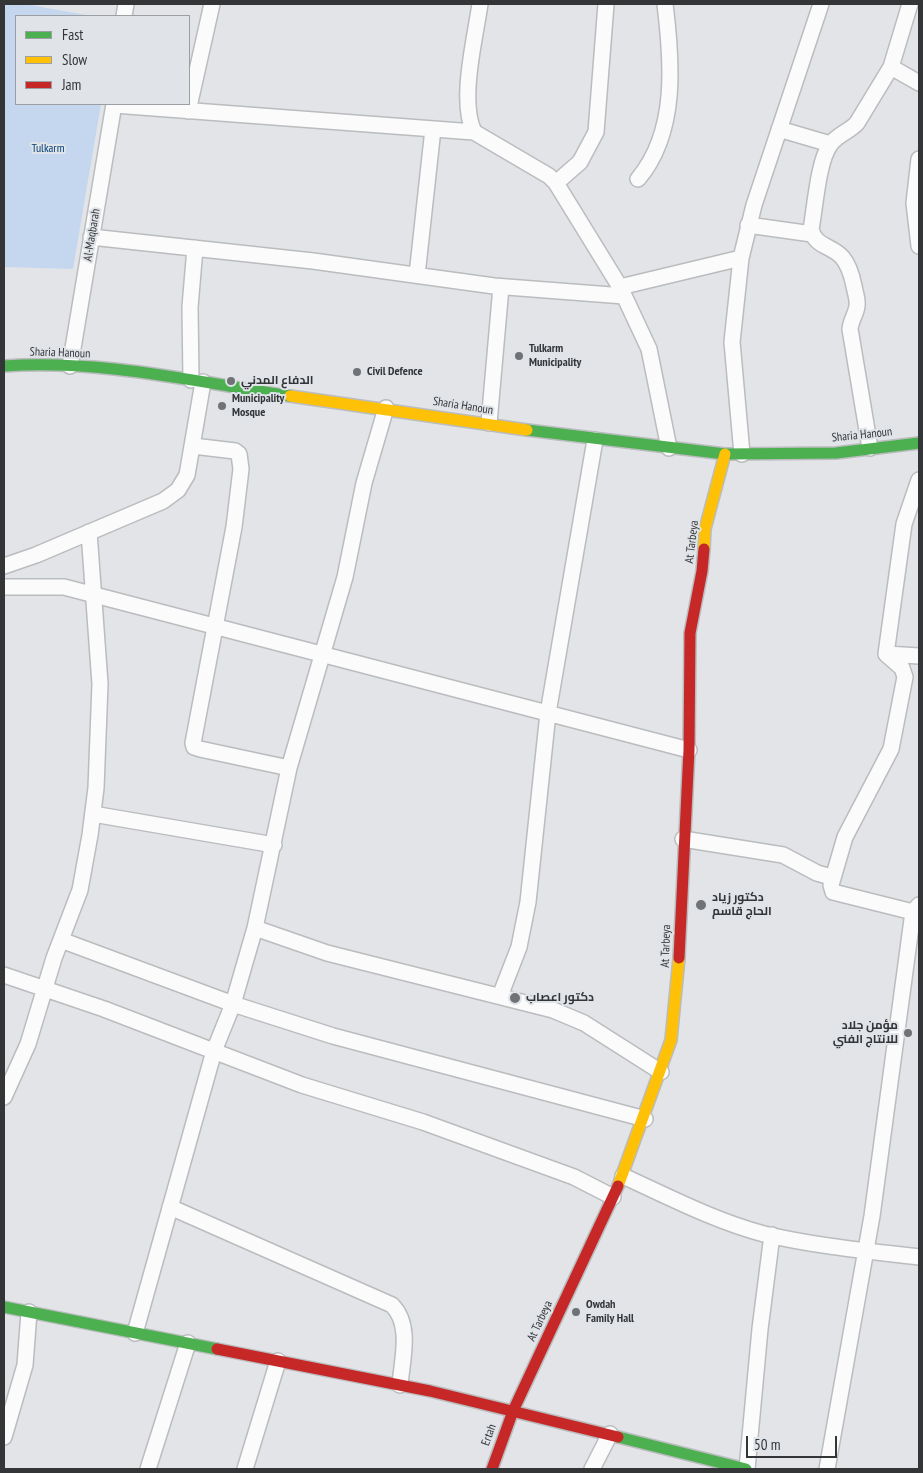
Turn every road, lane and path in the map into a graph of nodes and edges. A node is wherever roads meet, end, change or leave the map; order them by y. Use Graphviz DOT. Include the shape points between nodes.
graph roads {
  1 [pos="212,4"];
  2 [pos="480,4"];
  3 [pos="606,4"];
  4 [pos="665,4"];
  5 [pos="821,4"];
  6 [pos="910,4"];
  7 [pos="892,67"];
  8 [pos="919,83"];
  9 [pos="190,102"];
  10 [pos="114,105"];
  11 [pos="125,105"];
  12 [pos="189,105"];
  13 [pos="188,111"];
  14 [pos="433,129"];
  15 [pos="779,129"];
  16 [pos="474,132"];
  17 [pos="830,144"];
  18 [pos="919,159"];
  19 [pos="638,179"];
  20 [pos="556,183"];
  21 [pos="748,225"];
  22 [pos="812,234"];
  23 [pos="92,237"];
  24 [pos="919,246"];
  25 [pos="195,248"];
  26 [pos="741,258"];
  27 [pos="417,275"];
  28 [pos="501,286"];
  29 [pos="622,291"];
  30 [pos="4,366"];
  31 [pos="70,366"];
  32 [pos="197,381"];
  33 [pos="386,408"];
  34 [pos="489,424"];
  35 [pos="595,440"];
  36 [pos="919,443"];
  37 [pos="193,446"];
  38 [pos="669,448"];
  39 [pos="870,448"];
  40 [pos="725,454"];
  41 [pos="742,454"];
  42 [pos="919,480"];
  43 [pos="89,532"];
  44 [pos="4,566"];
  45 [pos="4,587"];
  46 [pos="94,594"];
  47 [pos="216,626"];
  48 [pos="886,654"];
  49 [pos="321,655"];
  50 [pos="919,656"];
  51 [pos="548,714"];
  52 [pos="689,750"];
  53 [pos="290,768"];
  54 [pos="93,814"];
  55 [pos="683,839"];
  56 [pos="274,845"];
  57 [pos="831,878"];
  58 [pos="916,908"];
  59 [pos="255,928"];
  60 [pos="61,940"];
  61 [pos="4,975"];
  62 [pos="45,989"];
  63 [pos="500,996"];
  64 [pos="233,1004"];
  65 [pos="214,1051"];
  66 [pos="661,1072"];
  67 [pos="4,1097"];
  68 [pos="645,1119"];
  69 [pos="623,1176"];
  70 [pos="614,1197"];
  71 [pos="170,1207"];
  72 [pos="772,1235"];
  73 [pos="866,1251"];
  74 [pos="919,1257"];
  75 [pos="4,1307"];
  76 [pos="29,1312"];
  77 [pos="135,1333"];
  78 [pos="188,1343"];
  79 [pos="278,1361"];
  80 [pos="400,1385"];
  81 [pos="513,1411"];
  82 [pos="610,1434"];
  83 [pos="4,1437"];
  84 [pos="714,1466"];
  85 [pos="148,1469"];
  86 [pos="249,1469"];
  87 [pos="492,1469"];
  88 [pos="592,1469"];
  89 [pos="746,1469"];
  90 [pos="827,1469"];
  1 -- 9 [label="street"];
  2 -- 16 [label="street" via="466,106"];
  3 -- 20 [label="street" via="596,132 580,162"];
  4 -- 19 [label="street" via="670,41 665,129 650,164"];
  5 -- 15 [label="street"];
  6 -- 7 [label="street"];
  7 -- 8 [label="street"];
  7 -- 17 [label="street" via="857,123"];
  10 -- 23 [label="street, Al-Maqbarah"];
  11 -- 13 [label="street"];
  12 -- 13 [label="street"];
  13 -- 14 [label="street"];
  14 -- 16 [label="street"];
  14 -- 27 [label="street"];
  15 -- 17 [label="street"];
  15 -- 21 [label="street"];
  16 -- 20 [label="street"];
  17 -- 22 [label="street" via="821,173"];
  18 -- 24 [label="street" via="914,203"];
  20 -- 29 [label="street"];
  21 -- 22 [label="street"];
  21 -- 26 [label="street"];
  22 -- 39 [label="street" via="818,243 842,258 851,274 857,305 850,328"];
  23 -- 25 [label="street"];
  23 -- 31 [label="street, Al-Maqbarah"];
  25 -- 27 [label="street"];
  25 -- 32 [label="street" via="190,307"];
  26 -- 29 [label="street"];
  26 -- 41 [label="street" via="732,342"];
  27 -- 28 [label="street"];
  28 -- 29 [label="street"];
  28 -- 34 [label="street"];
  29 -- 38 [label="street" via="649,349"];
  30 -- 31 [label="street, Sharia Hanoun"];
  31 -- 32 [label="street, Sharia Hanoun"];
  32 -- 33 [label="street, Sharia Hanoun"];
  32 -- 37 [label="street"];
  33 -- 34 [label="street, Sharia Hanoun"];
  33 -- 49 [label="street" via="364,482 346,577"];
  34 -- 35 [label="street, Sharia Hanoun"];
  35 -- 38 [label="street, Sharia Hanoun"];
  35 -- 51 [label="street"];
  36 -- 39 [label="street, Sharia Hanoun"];
  37 -- 43 [label="street" via="187,476 172,496"];
  37 -- 47 [label="street" via="231,450 239,454 240,459 234,527"];
  38 -- 40 [label="street, Sharia Hanoun"];
  39 -- 41 [label="street, Sharia Hanoun"];
  40 -- 41 [label="street, Sharia Hanoun"];
  40 -- 52 [label="street, At Tarbeya" via="705,529 702,571 690,633"];
  42 -- 48 [label="street" via="904,524"];
  43 -- 44 [label="street"];
  43 -- 46 [label="street"];
  45 -- 46 [label="street" via="55,586"];
  46 -- 47 [label="street"];
  46 -- 54 [label="street" via="100,684"];
  47 -- 49 [label="street"];
  47 -- 53 [label="street" via="194,747"];
  48 -- 50 [label="street"];
  48 -- 57 [label="street" via="902,668 905,677 891,749 846,837"];
  49 -- 51 [label="street"];
  49 -- 53 [label="street"];
  51 -- 52 [label="street"];
  51 -- 63 [label="street" via="528,902 519,947"];
  52 -- 55 [label="street, At Tarbeya"];
  53 -- 56 [label="street"];
  54 -- 56 [label="street"];
  54 -- 60 [label="street" via="80,890"];
  55 -- 57 [label="street" via="782,855"];
  55 -- 66 [label="street, At Tarbeya" via="678,978 671,1040"];
  56 -- 59 [label="street"];
  57 -- 58 [label="street" via="833,892"];
  58 -- 73 [label="street"];
  59 -- 63 [label="street" via="327,953"];
  59 -- 64 [label="street"];
  60 -- 62 [label="street"];
  60 -- 64 [label="street"];
  61 -- 62 [label="street"];
  62 -- 65 [label="street"];
  62 -- 67 [label="street" via="28,1044"];
  63 -- 66 [label="street" via="569,1016"];
  64 -- 65 [label="street"];
  64 -- 68 [label="street" via="333,1036"];
  65 -- 70 [label="street" via="302,1085 423,1122 574,1177"];
  65 -- 71 [label="street"];
  66 -- 68 [label="street, At Tarbeya"];
  68 -- 69 [label="street, At Tarbeya"];
  69 -- 70 [label="street, At Tarbeya"];
  69 -- 72 [label="street" via="710,1216"];
  70 -- 81 [label="street, At Tarbeya"];
  71 -- 77 [label="street"];
  71 -- 80 [label="street" via="392,1305 403,1324"];
  72 -- 73 [label="street" via="804,1243"];
  72 -- 89 [label="street"];
  73 -- 74 [label="street"];
  73 -- 90 [label="street"];
  75 -- 76 [label="street"];
  76 -- 77 [label="street"];
  76 -- 83 [label="street" via="25,1364"];
  77 -- 78 [label="street"];
  78 -- 79 [label="street"];
  78 -- 85 [label="street"];
  79 -- 80 [label="street"];
  79 -- 86 [label="street"];
  80 -- 81 [label="street"];
  81 -- 82 [label="street"];
  81 -- 87 [label="street, Ertah"];
  82 -- 84 [label="street"];
  82 -- 88 [label="street"];
  84 -- 89 [label="street"];
}
